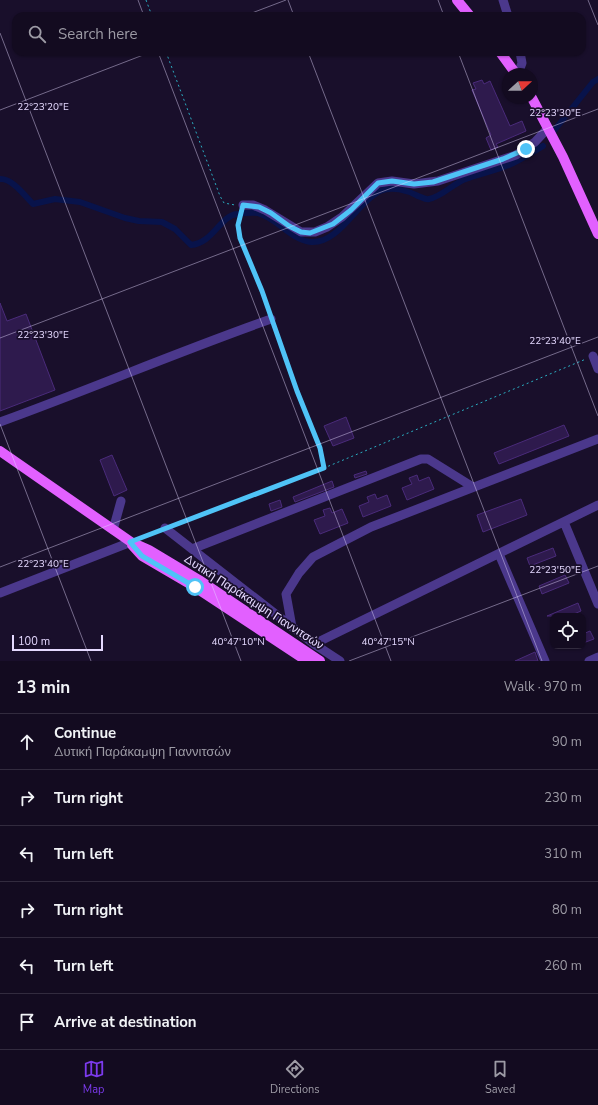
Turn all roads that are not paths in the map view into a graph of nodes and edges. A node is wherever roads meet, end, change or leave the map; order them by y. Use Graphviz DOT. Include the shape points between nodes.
graph roads {
  1 [pos="457,0"];
  2 [pos="503,0"];
  3 [pos="467,12"];
  4 [pos="507,12"];
  5 [pos="506,56"];
  6 [pos="521,56"];
  7 [pos="513,68"];
  8 [pos="520,68"];
  9 [pos="535,104"];
  10 [pos="548,128"];
  11 [pos="243,205"];
  12 [pos="598,234"];
  13 [pos="271,319"];
  14 [pos="593,356"];
  15 [pos="598,369"];
  16 [pos="0,422"];
  17 [pos="598,439"];
  18 [pos="0,451"];
  19 [pos="472,487"];
  20 [pos="120,500"];
  21 [pos="598,505"];
  22 [pos="564,522"];
  23 [pos="165,528"];
  24 [pos="113,530"];
  25 [pos="130,542"];
  26 [pos="192,549"];
  27 [pos="499,554"];
  28 [pos="0,594"];
  29 [pos="598,604"];
  30 [pos="292,627"];
  31 [pos="314,644"];
  32 [pos="598,657"];
  33 [pos="306,661"];
  34 [pos="320,661"];
  35 [pos="340,661"];
  36 [pos="545,661"];
  37 [pos="589,661"];
  1 -- 3 [label="main road"];
  2 -- 4 [label="street"];
  5 -- 7 [label="main road"];
  6 -- 8 [label="street"];
  9 -- 10 [label="main road"];
  10 -- 11 [label="street" via="535,142 516,154 440,180 414,184 392,181 378,183 342,217 315,232 301,232 265,210 253,205"];
  10 -- 12 [label="main road"];
  13 -- 16 [label="street"];
  14 -- 15 [label="street"];
  17 -- 19 [label="street"];
  18 -- 24 [label="main road, Δυτική Παράκαμψη Γιαννιτσών"];
  19 -- 26 [label="street" via="428,460 421,459"];
  19 -- 30 [label="street" via="371,527 313,557 286,594"];
  20 -- 24 [label="street"];
  21 -- 22 [label="street"];
  22 -- 27 [label="street"];
  22 -- 29 [label="street"];
  23 -- 26 [label="street"];
  24 -- 25 [label="main road, Δυτική Παράκαμψη Γιαννιτσών"];
  25 -- 28 [label="street"];
  25 -- 33 [label="main road, Δυτική Παράκαμψη Γιαννιτσών" via="142,556 195,587"];
  25 -- 34 [label="main road, Δυτική Παράκαμψη Γιαννιτσών" via="149,550 199,580"];
  26 -- 30 [label="street"];
  27 -- 31 [label="street"];
  27 -- 36 [label="street"];
  30 -- 31 [label="street"];
  31 -- 35 [label="street"];
  32 -- 37 [label="street"];
}
